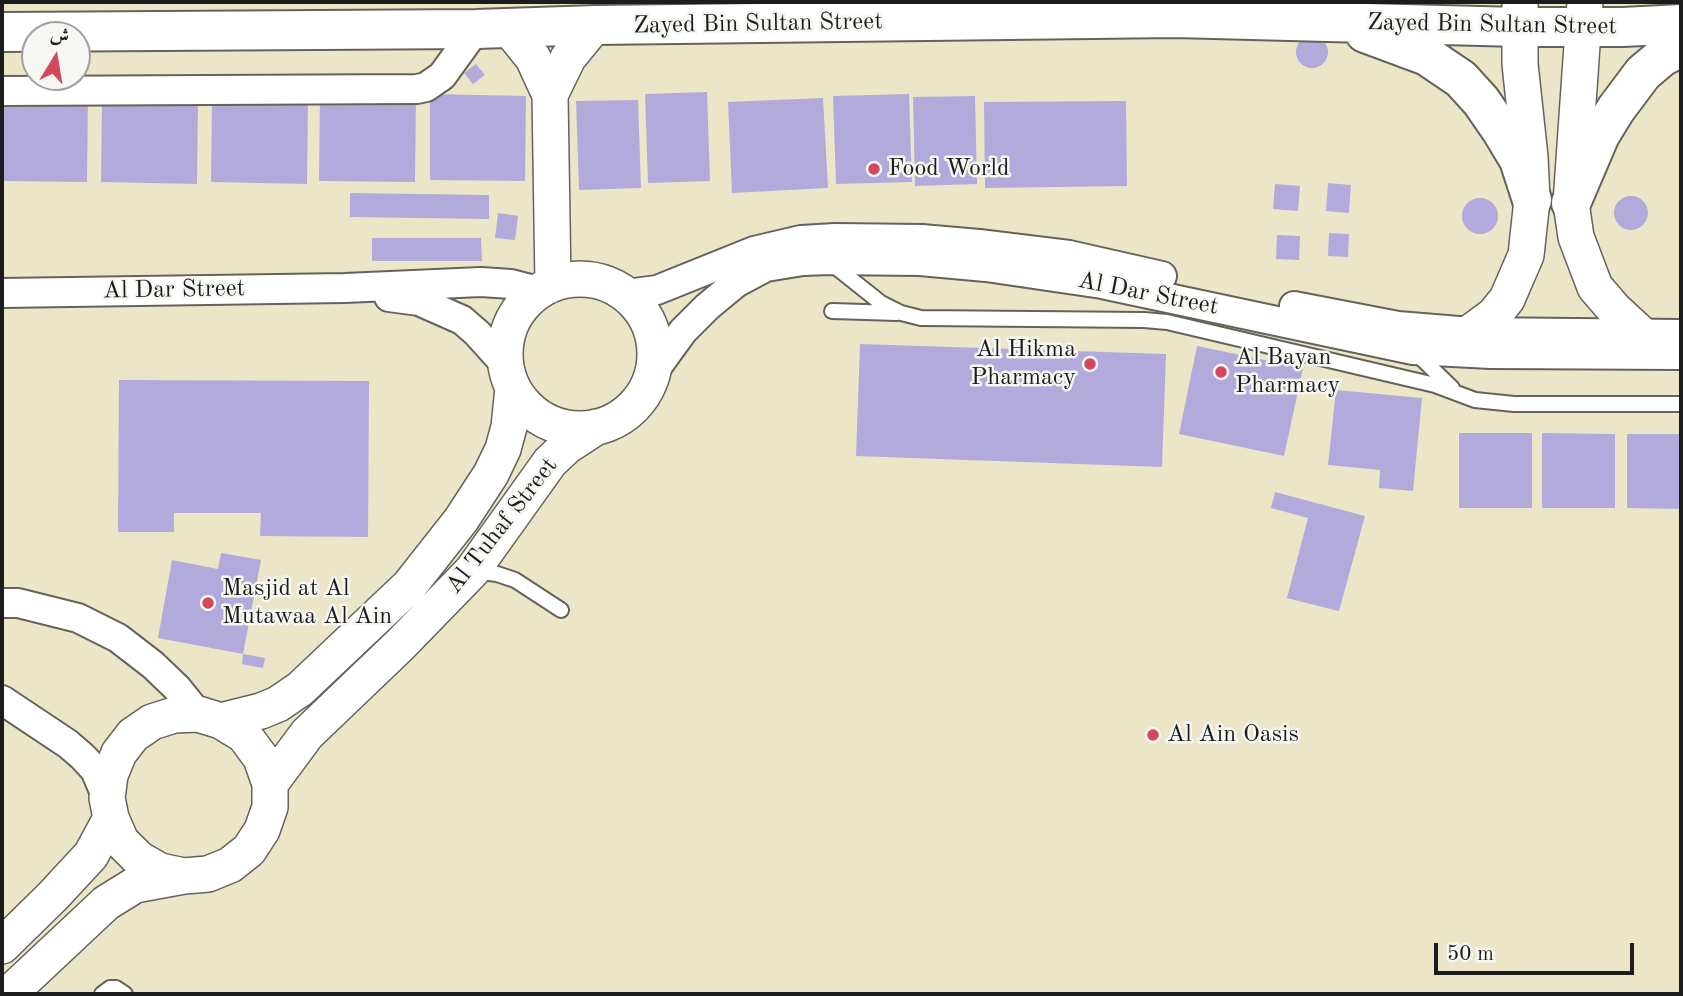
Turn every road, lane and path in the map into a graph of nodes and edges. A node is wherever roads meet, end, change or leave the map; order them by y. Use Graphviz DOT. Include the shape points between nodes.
graph roads {
  1 [pos="1224,2"];
  2 [pos="1529,10"];
  3 [pos="1584,15"];
  4 [pos="1175,19"];
  5 [pos="1323,21"];
  6 [pos="1681,24"];
  7 [pos="595,25"];
  8 [pos="492,28"];
  9 [pos="2,32"];
  10 [pos="1681,47"];
  11 [pos="2,91"];
  12 [pos="550,95"];
  13 [pos="1532,200"];
  14 [pos="1572,203"];
  15 [pos="828,260"];
  16 [pos="345,288"];
  17 [pos="546,288"];
  18 [pos="2,293"];
  19 [pos="626,294"];
  20 [pos="1170,309"];
  21 [pos="832,311"];
  22 [pos="901,313"];
  23 [pos="1471,332"];
  24 [pos="1641,334"];
  25 [pos="1681,334"];
  26 [pos="1413,350"];
  27 [pos="1681,355"];
  28 [pos="654,371"];
  29 [pos="509,376"];
  30 [pos="1458,394"];
  31 [pos="1681,404"];
  32 [pos="596,427"];
  33 [pos="472,571"];
  34 [pos="2,603"];
  35 [pos="561,610"];
  36 [pos="2,700"];
  37 [pos="209,717"];
  38 [pos="270,784"];
  39 [pos="109,808"];
  40 [pos="184,876"];
  41 [pos="2,946"];
  42 [pos="9,994"];
  43 [pos="102,994"];
  44 [pos="125,994"];
  1 -- 4 [label="highway"];
  2 -- 3 [label="highway, Zayed Bin Sultan Street"];
  2 -- 5 [label="highway, Zayed Bin Sultan Street"];
  2 -- 13 [label="street" via="1520,64"];
  3 -- 6 [label="highway, Zayed Bin Sultan Street"];
  3 -- 14 [label="street"];
  4 -- 5 [label="highway, Zayed Bin Sultan Street"];
  4 -- 7 [label="highway, Zayed Bin Sultan Street"];
  5 -- 13 [label="highway" via="1427,56 1461,79 1502,130 1519,160"];
  7 -- 8 [label="highway, Zayed Bin Sultan Street"];
  7 -- 12 [label="street" via="568,58"];
  8 -- 9 [label="highway, Zayed Bin Sultan Street"];
  8 -- 11 [label="street" via="435,83 417,89"];
  8 -- 12 [label="street" via="533,58"];
  10 -- 14 [label="highway" via="1643,73 1616,109"];
  12 -- 17 [label="street"];
  13 -- 23 [label="street" via="1526,255 1518,278 1494,315"];
  14 -- 24 [label="street" via="1576,237 1595,286"];
  15 -- 20 [label="street, Al Dar Street" via="986,267"];
  15 -- 22 [label="lane" via="881,303"];
  15 -- 28 [label="street, Al Dar Street" via="766,267 736,284 683,331"];
  16 -- 17 [label="street, Al Dar Street" via="481,282"];
  16 -- 18 [label="street, Al Dar Street"];
  16 -- 29 [label="street, Al Dar Street" via="419,301 462,320 477,332"];
  17 -- 19 [label="street" via="572,279 591,280"];
  17 -- 29 [label="street" via="526,302 508,331"];
  19 -- 23 [label="street, Al Dar Street" via="657,290 754,251 801,240 922,239 1069,255 1322,312 1398,326"];
  19 -- 28 [label="street" via="651,329 656,349"];
  20 -- 22 [label="lane" via="1144,320 941,319"];
  20 -- 26 [label="street, Al Dar Street"];
  20 -- 30 [label="lane"];
  21 -- 22 [label="lane"];
  23 -- 24 [label="street, Al Dar Street"];
  24 -- 25 [label="street, Al Dar Street"];
  26 -- 27 [label="street, Al Dar Street" via="1491,355"];
  26 -- 30 [label="lane"];
  28 -- 32 [label="street" via="634,408"];
  29 -- 32 [label="street" via="528,408 548,422"];
  29 -- 37 [label="street, Al Tuhaf Street" via="506,438 491,474 409,586 300,689 278,704 261,711"];
  30 -- 31 [label="lane" via="1514,404"];
  32 -- 33 [label="street, Al Tuhaf Street" via="550,462"];
  33 -- 35 [label="lane" via="515,580"];
  33 -- 38 [label="street, Al Tuhaf Street" via="307,734"];
  34 -- 37 [label="street" via="78,618 118,638"];
  36 -- 39 [label="street" via="83,757 95,770"];
  37 -- 38 [label="street" via="244,735 261,758"];
  37 -- 39 [label="street" via="174,715 152,722 133,736 110,775"];
  38 -- 40 [label="street" via="270,807 249,850 208,874"];
  39 -- 40 [label="street" via="121,841 139,859 160,871"];
  39 -- 41 [label="street" via="91,855"];
  40 -- 42 [label="street" via="135,886 106,903"];
  43 -- 44 [label="lane" via="116,988"];
}
